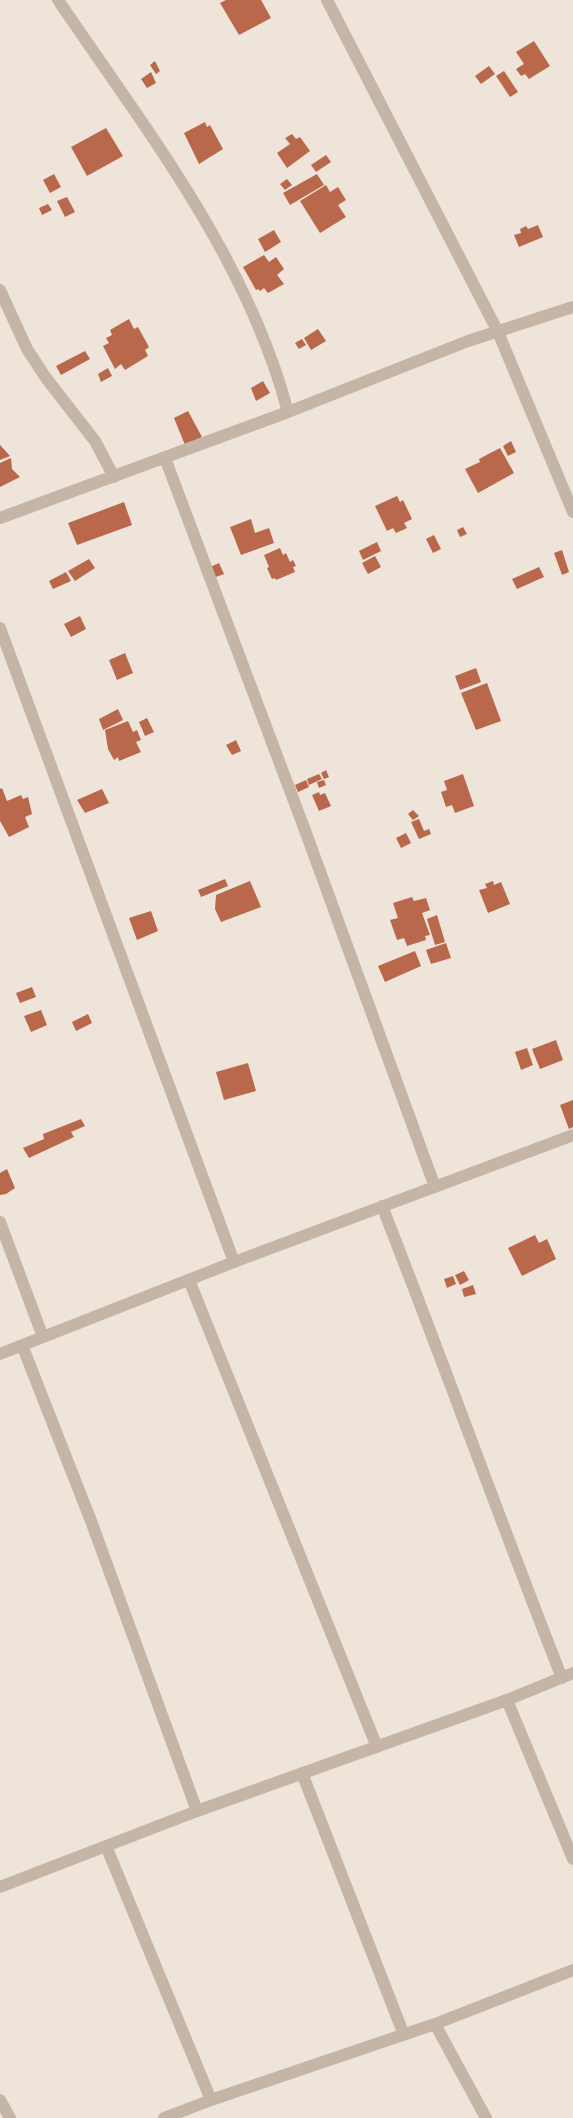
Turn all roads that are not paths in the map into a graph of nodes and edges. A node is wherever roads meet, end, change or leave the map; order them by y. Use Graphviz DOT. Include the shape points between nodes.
graph roads {
  1 [pos="58,0"];
  2 [pos="327,0"];
  3 [pos="0,290"];
  4 [pos="573,308"];
  5 [pos="498,332"];
  6 [pos="288,412"];
  7 [pos="164,458"];
  8 [pos="114,477"];
  9 [pos="573,512"];
  10 [pos="0,518"];
  11 [pos="0,628"];
  12 [pos="573,1135"];
  13 [pos="435,1186"];
  14 [pos="382,1206"];
  15 [pos="0,1222"];
  16 [pos="234,1262"];
  17 [pos="189,1280"];
  18 [pos="43,1337"];
  19 [pos="22,1345"];
  20 [pos="0,1354"];
  21 [pos="568,1676"];
  22 [pos="508,1700"];
  23 [pos="377,1747"];
  24 [pos="302,1773"];
  25 [pos="197,1811"];
  26 [pos="106,1846"];
  27 [pos="573,1859"];
  28 [pos="0,1886"];
  29 [pos="573,1970"];
  30 [pos="435,2024"];
  31 [pos="404,2035"];
  32 [pos="0,2100"];
  33 [pos="211,2100"];
  34 [pos="10,2118"];
  35 [pos="164,2118"];
  36 [pos="486,2118"];
  1 -- 6 [label="street" via="191,196 230,264 249,303"];
  2 -- 5 [label="street"];
  3 -- 8 [label="street" via="27,349 95,442"];
  4 -- 5 [label="street"];
  5 -- 6 [label="street"];
  5 -- 9 [label="street"];
  6 -- 7 [label="street"];
  7 -- 8 [label="street"];
  7 -- 13 [label="street"];
  8 -- 10 [label="street"];
  11 -- 16 [label="street"];
  12 -- 13 [label="street"];
  13 -- 14 [label="street"];
  14 -- 16 [label="street"];
  14 -- 21 [label="street" via="509,1542"];
  15 -- 18 [label="street"];
  16 -- 17 [label="street"];
  17 -- 18 [label="street"];
  17 -- 23 [label="street"];
  18 -- 19 [label="street"];
  19 -- 20 [label="street"];
  19 -- 25 [label="street" via="91,1521"];
  21 -- 22 [label="street"];
  22 -- 23 [label="street"];
  22 -- 27 [label="street"];
  23 -- 24 [label="street"];
  24 -- 25 [label="street"];
  24 -- 31 [label="street"];
  25 -- 26 [label="street"];
  26 -- 28 [label="street"];
  26 -- 33 [label="street"];
  29 -- 30 [label="street"];
  30 -- 31 [label="street"];
  30 -- 36 [label="street"];
  31 -- 33 [label="street"];
  32 -- 34 [label="street"];
  33 -- 35 [label="street"];
}
